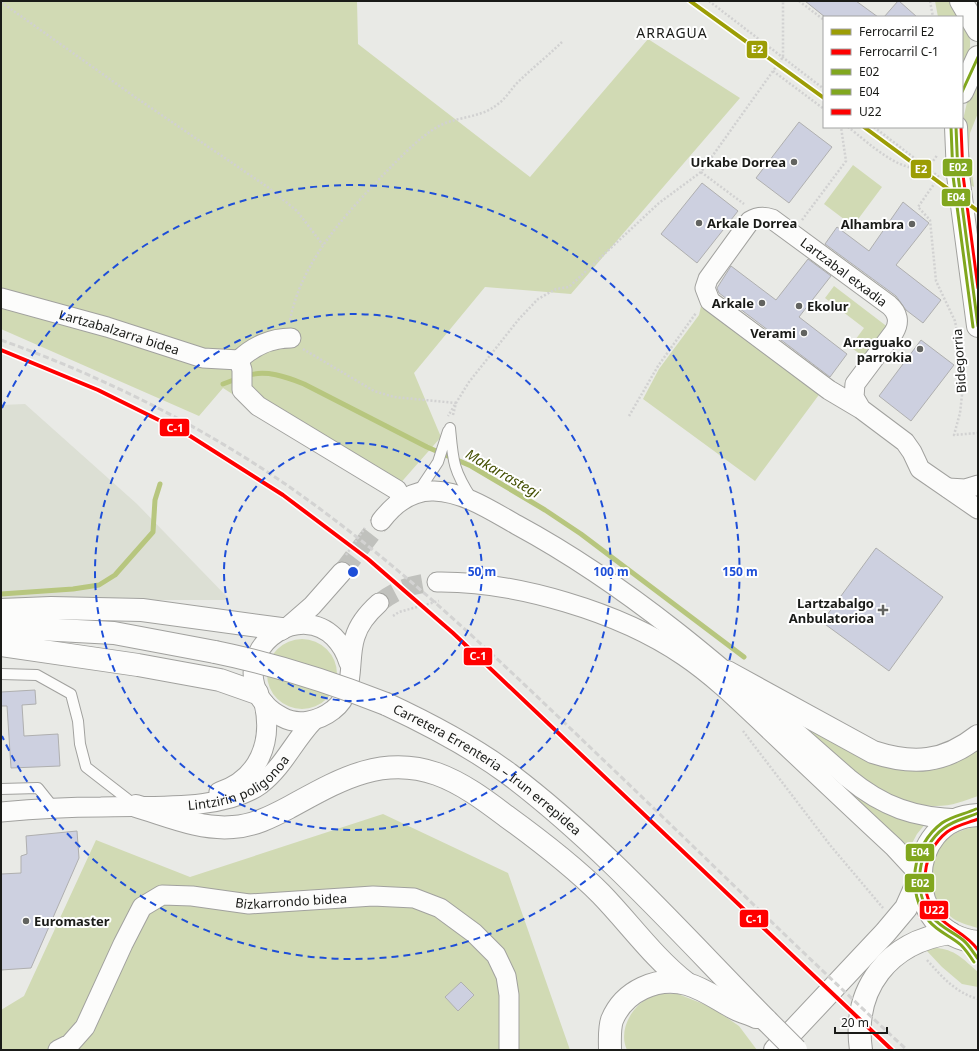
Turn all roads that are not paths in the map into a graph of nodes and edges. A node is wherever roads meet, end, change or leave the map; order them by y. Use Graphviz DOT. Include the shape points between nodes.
graph roads {
  1 [pos="961,1"];
  2 [pos="978,30"];
  3 [pos="978,57"];
  4 [pos="963,90"];
  5 [pos="956,128"];
  6 [pos="1,298"];
  7 [pos="978,326"];
  8 [pos="291,338"];
  9 [pos="240,365"];
  10 [pos="861,409"];
  11 [pos="978,485"];
  12 [pos="948,488"];
  13 [pos="410,497"];
  14 [pos="473,501"];
  15 [pos="978,509"];
  16 [pos="375,522"];
  17 [pos="342,566"];
  18 [pos="437,582"];
  19 [pos="379,602"];
  20 [pos="1,610"];
  21 [pos="1,627"];
  22 [pos="285,628"];
  23 [pos="1,645"];
  24 [pos="350,663"];
  25 [pos="727,672"];
  26 [pos="1,674"];
  27 [pos="261,698"];
  28 [pos="312,721"];
  29 [pos="978,736"];
  30 [pos="1,789"];
  31 [pos="140,806"];
  32 [pos="54,808"];
  33 [pos="1,812"];
  34 [pos="973,815"];
  35 [pos="919,877"];
  36 [pos="963,938"];
  37 [pos="978,959"];
  38 [pos="686,983"];
  39 [pos="766,1021"];
  40 [pos="58,1050"];
  41 [pos="509,1050"];
  42 [pos="610,1050"];
  43 [pos="775,1050"];
  44 [pos="796,1050"];
  45 [pos="861,1050"];
  1 -- 2 [label="main road"];
  3 -- 4 [label="main road"];
  5 -- 7 [label="main road" via="958,174"];
  6 -- 9 [label="street, Lartzabalzarra bidea" via="203,358"];
  8 -- 9 [label="street" via="267,342 247,352"];
  9 -- 13 [label="street" via="242,390 264,410"];
  10 -- 10 [label="street, Lartzabal etxadia" via="854,398 855,384 894,332 898,323 896,313 889,305 772,219 760,216 750,221 708,279 705,292 713,304 829,390"];
  10 -- 12 [label="street" via="905,442 920,469"];
  11 -- 12 [label="street" via="965,489"];
  12 -- 15 [label="street"];
  13 -- 14 [label="street" via="433,491 447,492"];
  13 -- 14 [label="lane" via="438,462 450,428 454,466"];
  13 -- 16 [label="street"];
  14 -- 25 [label="street" via="546,540 624,591"];
  17 -- 22 [label="street" via="312,606"];
  18 -- 35 [label="street" via="518,590 607,617 663,642 724,687 894,847"];
  19 -- 24 [label="street" via="363,621 355,637"];
  20 -- 22 [label="main road" via="142,610"];
  21 -- 39 [label="main road, Carretera Errenteria – Irun errepidea, bridge" via="114,633 256,660 342,686 386,704 456,739 508,774 600,852"];
  22 -- 24 [label="street" via="305,625 320,628 334,636"];
  22 -- 27 [label="street" via="266,640 256,656 254,681"];
  23 -- 27 [label="main road" via="220,680"];
  24 -- 28 [label="street" via="348,688 343,700 335,709"];
  25 -- 29 [label="main road" via="873,752 896,759 930,759 970,743"];
  25 -- 34 [label="street" via="873,797 921,816"];
  26 -- 31 [label="lane" via="37,675 71,694 86,767"];
  27 -- 28 [label="street" via="274,713 286,719"];
  27 -- 31 [label="street, Lintzirin poligonoa" via="268,730 266,743 261,756 246,776 236,784 213,793"];
  28 -- 31 [label="street, Lintzirin poligonoa" via="279,767 249,791 213,803"];
  30 -- 32 [label="lane" via="38,788"];
  31 -- 32 [label="street, Lintzirin poligonoa"];
  31 -- 38 [label="main road" via="199,825 234,827 248,825 274,815 336,782 361,772 380,768 404,768 437,774 468,790 550,848 601,895 666,968"];
  32 -- 33 [label="street, Lintzirin poligonoa"];
  34 -- 35 [label="main road" via="944,828 932,840 923,856"];
  35 -- 36 [label="main road" via="925,904 936,920"];
  35 -- 43 [label="main road" via="906,908 895,922"];
  36 -- 37 [label="main road"];
  36 -- 45 [label="main road" via="935,935 913,943 893,957 876,975 860,1010"];
  38 -- 39 [label="main road"];
  38 -- 42 [label="main road" via="656,983 630,994 620,1005 612,1021"];
  39 -- 44 [label="main road, Carretera Errenteria – Irun errepidea, bridge"];
  40 -- 41 [label="street, Bizkarrondo bidea" via="70,1044 85,1027 142,907 162,895 192,896 249,904 386,897 414,898 440,908 474,933 496,955 506,976 509,995"];
}
